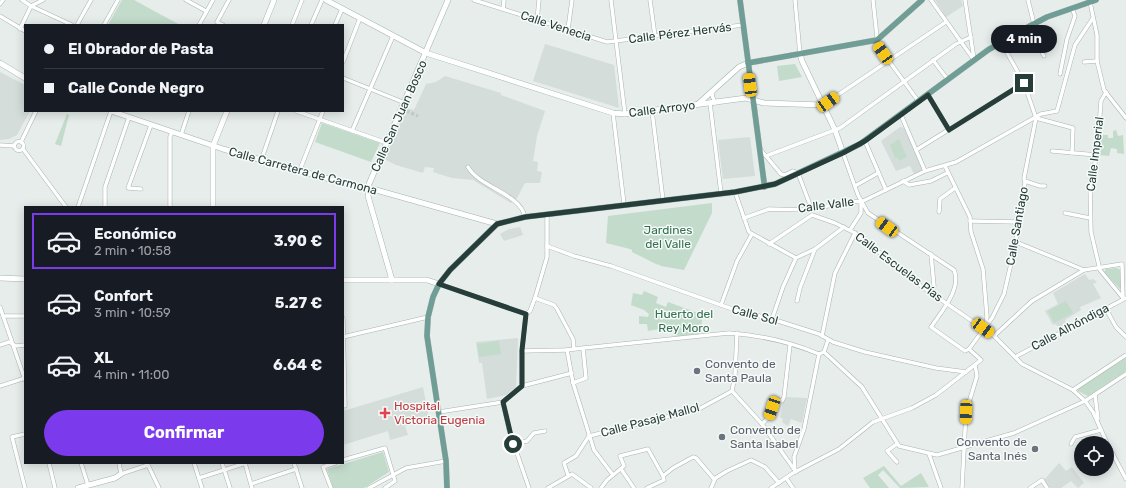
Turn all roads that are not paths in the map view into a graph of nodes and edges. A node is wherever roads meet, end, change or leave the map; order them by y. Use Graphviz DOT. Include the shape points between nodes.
graph roads {
  1 [pos="3,0"];
  2 [pos="22,0"];
  3 [pos="43,0"];
  4 [pos="91,0"];
  5 [pos="118,0"];
  6 [pos="186,0"];
  7 [pos="213,0"];
  8 [pos="229,0"];
  9 [pos="274,0"];
  10 [pos="302,0"];
  11 [pos="322,0"];
  12 [pos="326,0"];
  13 [pos="448,0"];
  14 [pos="474,0"];
  15 [pos="504,0"];
  16 [pos="539,0"];
  17 [pos="572,0"];
  18 [pos="610,0"];
  19 [pos="650,0"];
  20 [pos="740,0"];
  21 [pos="794,0"];
  22 [pos="873,0"];
  23 [pos="922,0"];
  24 [pos="930,0"];
  25 [pos="965,0"];
  26 [pos="1028,0"];
  27 [pos="1096,0"];
  28 [pos="1090,1"];
  29 [pos="0,4"];
  30 [pos="31,6"];
  31 [pos="342,8"];
  32 [pos="1072,8"];
  33 [pos="503,9"];
  34 [pos="206,11"];
  35 [pos="0,16"];
  36 [pos="360,18"];
  37 [pos="1093,18"];
  38 [pos="537,20"];
  39 [pos="946,22"];
  40 [pos="70,24"];
  41 [pos="78,24"];
  42 [pos="105,24"];
  43 [pos="200,24"];
  44 [pos="221,24"];
  45 [pos="264,24"];
  46 [pos="292,24"];
  47 [pos="312,24"];
  48 [pos="335,24"];
  49 [pos="1034,24"];
  50 [pos="743,25"];
  51 [pos="1028,27"];
  52 [pos="20,29"];
  53 [pos="568,29"];
  54 [pos="24,31"];
  55 [pos="392,36"];
  56 [pos="655,36"];
  57 [pos="971,37"];
  58 [pos="877,40"];
  59 [pos="616,42"];
  60 [pos="960,42"];
  61 [pos="1001,42"];
  62 [pos="426,53"];
  63 [pos="800,54"];
  64 [pos="1044,56"];
  65 [pos="344,59"];
  66 [pos="888,60"];
  67 [pos="933,60"];
  68 [pos="974,60"];
  69 [pos="1097,61"];
  70 [pos="1084,62"];
  71 [pos="0,63"];
  72 [pos="748,63"];
  73 [pos="1060,74"];
  74 [pos="24,77"];
  75 [pos="344,78"];
  76 [pos="948,80"];
  77 [pos="904,82"];
  78 [pos="1024,83"];
  79 [pos="369,88"];
  80 [pos="713,92"];
  81 [pos="1106,92"];
  82 [pos="928,95"];
  83 [pos="752,100"];
  84 [pos="919,102"];
  85 [pos="405,103"];
  86 [pos="712,103"];
  87 [pos="695,105"];
  88 [pos="823,105"];
  89 [pos="652,111"];
  90 [pos="36,112"];
  91 [pos="111,112"];
  92 [pos="114,112"];
  93 [pos="189,112"];
  94 [pos="227,112"];
  95 [pos="278,112"];
  96 [pos="301,112"];
  97 [pos="323,112"];
  98 [pos="612,113"];
  99 [pos="625,114"];
  100 [pos="901,115"];
  101 [pos="129,117"];
  102 [pos="1036,118"];
  103 [pos="1126,118"];
  104 [pos="320,119"];
  105 [pos="151,125"];
  106 [pos="835,130"];
  107 [pos="949,130"];
  108 [pos="352,131"];
  109 [pos="172,132"];
  110 [pos="181,135"];
  111 [pos="865,141"];
  112 [pos="21,142"];
  113 [pos="386,143"];
  114 [pos="0,145"];
  115 [pos="14,146"];
  116 [pos="213,146"];
  117 [pos="760,148"];
  118 [pos="23,149"];
  119 [pos="916,150"];
  120 [pos="1052,151"];
  121 [pos="843,153"];
  122 [pos="1072,153"];
  123 [pos="1097,155"];
  124 [pos="766,156"];
  125 [pos="261,161"];
  126 [pos="945,166"];
  127 [pos="468,167"];
  128 [pos="925,171"];
  129 [pos="299,172"];
  130 [pos="796,173"];
  131 [pos="878,173"];
  132 [pos="947,173"];
  133 [pos="785,177"];
  134 [pos="903,181"];
  135 [pos="1025,181"];
  136 [pos="764,185"];
  137 [pos="855,186"];
  138 [pos="1045,186"];
  139 [pos="369,188"];
  140 [pos="955,188"];
  141 [pos="141,189"];
  142 [pos="886,190"];
  143 [pos="735,192"];
  144 [pos="721,193"];
  145 [pos="663,200"];
  146 [pos="861,202"];
  147 [pos="624,204"];
  148 [pos="65,206"];
  149 [pos="78,206"];
  150 [pos="106,206"];
  151 [pos="170,206"];
  152 [pos="213,206"];
  153 [pos="812,210"];
  154 [pos="939,212"];
  155 [pos="1065,213"];
  156 [pos="547,214"];
  157 [pos="812,215"];
  158 [pos="525,217"];
  159 [pos="744,218"];
  160 [pos="1090,218"];
  161 [pos="970,221"];
  162 [pos="1018,222"];
  163 [pos="495,224"];
  164 [pos="844,227"];
  165 [pos="850,230"];
  166 [pos="855,233"];
  167 [pos="752,234"];
  168 [pos="1016,242"];
  169 [pos="769,244"];
  170 [pos="547,246"];
  171 [pos="815,249"];
  172 [pos="931,254"];
  173 [pos="796,258"];
  174 [pos="1124,263"];
  175 [pos="1100,268"];
  176 [pos="1084,270"];
  177 [pos="0,278"];
  178 [pos="24,278"];
  179 [pos="344,280"];
  180 [pos="392,280"];
  181 [pos="439,284"];
  182 [pos="932,293"];
  183 [pos="535,298"];
  184 [pos="1125,298"];
  185 [pos="797,301"];
  186 [pos="948,304"];
  187 [pos="721,305"];
  188 [pos="0,307"];
  189 [pos="1106,309"];
  190 [pos="526,314"];
  191 [pos="3,316"];
  192 [pos="24,316"];
  193 [pos="428,317"];
  194 [pos="772,319"];
  195 [pos="986,324"];
  196 [pos="983,328"];
  197 [pos="737,333"];
  198 [pos="822,336"];
  199 [pos="994,336"];
  200 [pos="344,337"];
  201 [pos="1126,337"];
  202 [pos="828,340"];
  203 [pos="13,344"];
  204 [pos="790,344"];
  205 [pos="0,345"];
  206 [pos="24,345"];
  207 [pos="583,348"];
  208 [pos="574,349"];
  209 [pos="969,349"];
  210 [pos="522,350"];
  211 [pos="567,350"];
  212 [pos="824,352"];
  213 [pos="819,354"];
  214 [pos="1126,355"];
  215 [pos="1015,357"];
  216 [pos="975,365"];
  217 [pos="966,372"];
  218 [pos="572,373"];
  219 [pos="344,374"];
  220 [pos="1126,374"];
  221 [pos="24,376"];
  222 [pos="24,379"];
  223 [pos="573,383"];
  224 [pos="0,386"];
  225 [pos="522,386"];
  226 [pos="1072,390"];
  227 [pos="732,391"];
  228 [pos="1095,395"];
  229 [pos="1085,401"];
  230 [pos="503,402"];
  231 [pos="345,406"];
  232 [pos="439,412"];
  233 [pos="881,419"];
  234 [pos="1098,421"];
  235 [pos="762,424"];
  236 [pos="1101,430"];
  237 [pos="545,431"];
  238 [pos="24,434"];
  239 [pos="589,436"];
  240 [pos="1104,436"];
  241 [pos="513,444"];
  242 [pos="897,444"];
  243 [pos="1071,444"];
  244 [pos="964,447"];
  245 [pos="929,454"];
  246 [pos="1114,456"];
  247 [pos="344,460"];
  248 [pos="446,461"];
  249 [pos="897,462"];
  250 [pos="49,464"];
  251 [pos="81,464"];
  252 [pos="119,464"];
  253 [pos="142,464"];
  254 [pos="194,464"];
  255 [pos="222,464"];
  256 [pos="242,464"];
  257 [pos="245,464"];
  258 [pos="294,464"];
  259 [pos="332,464"];
  260 [pos="140,467"];
  261 [pos="296,469"];
  262 [pos="621,469"];
  263 [pos="224,470"];
  264 [pos="797,471"];
  265 [pos="121,474"];
  266 [pos="393,474"];
  267 [pos="568,475"];
  268 [pos="613,475"];
  269 [pos="663,476"];
  270 [pos="199,478"];
  271 [pos="786,478"];
  272 [pos="715,479"];
  273 [pos="1126,479"];
  274 [pos="779,483"];
  275 [pos="251,484"];
  276 [pos="88,485"];
  277 [pos="376,487"];
  278 [pos="25,488"];
  279 [pos="55,488"];
  280 [pos="78,488"];
  281 [pos="159,488"];
  282 [pos="202,488"];
  283 [pos="230,488"];
  284 [pos="252,488"];
  285 [pos="302,488"];
  286 [pos="330,488"];
  287 [pos="370,488"];
  288 [pos="385,488"];
  289 [pos="447,488"];
  290 [pos="529,488"];
  291 [pos="548,488"];
  292 [pos="591,488"];
  293 [pos="601,488"];
  294 [pos="634,488"];
  295 [pos="648,488"];
  296 [pos="711,488"];
  297 [pos="771,488"];
  298 [pos="793,488"];
  299 [pos="941,488"];
  300 [pos="962,488"];
  301 [pos="1030,488"];
  302 [pos="1047,488"];
  1 -- 29 [label="street"];
  2 -- 30 [label="street"];
  3 -- 30 [label="street"];
  4 -- 41 [label="street"];
  5 -- 42 [label="street"];
  6 -- 34 [label="street"];
  7 -- 34 [label="street"];
  8 -- 44 [label="street" via="217,22"];
  9 -- 45 [label="main road"];
  10 -- 46 [label="street"];
  11 -- 47 [label="street"];
  12 -- 31 [label="main road, Calle Arroyo"];
  13 -- 62 [label="main road, Calle San Juan Bosco"];
  14 -- 33 [label="street, Calle Venecia"];
  15 -- 33 [label="street"];
  16 -- 38 [label="street"];
  17 -- 53 [label="street"];
  18 -- 59 [label="street"];
  19 -- 56 [label="street"];
  20 -- 50 [label="main road"];
  21 -- 63 [label="street"];
  22 -- 58 [label="street"];
  23 -- 58 [label="main road"];
  24 -- 39 [label="street"];
  25 -- 57 [label="street"];
  26 -- 49 [label="street"];
  27 -- 28 [label="main road"];
  28 -- 32 [label="main road"];
  28 -- 37 [label="street"];
  30 -- 40 [label="street"];
  30 -- 52 [label="street"];
  31 -- 36 [label="main road, Calle Arroyo"];
  31 -- 48 [label="street"];
  32 -- 49 [label="main road"];
  32 -- 73 [label="street" via="1075,16 1066,39"];
  33 -- 38 [label="street, Calle Venecia"];
  34 -- 43 [label="street"];
  35 -- 52 [label="street"];
  36 -- 55 [label="main road, Calle Arroyo"];
  36 -- 65 [label="street"];
  37 -- 69 [label="street" via="1097,38"];
  37 -- 102 [label="street" via="1075,45 1059,109"];
  38 -- 53 [label="street, Calle Venecia"];
  39 -- 60 [label="street"];
  39 -- 66 [label="street"];
  49 -- 51 [label="main road"];
  50 -- 56 [label="street, Calle Pérez Hervás"];
  50 -- 72 [label="main road"];
  51 -- 61 [label="main road"];
  51 -- 64 [label="street"];
  52 -- 54 [label="street"];
  53 -- 59 [label="street, Calle Venecia" via="607,42"];
  55 -- 62 [label="main road, Calle Arroyo"];
  55 -- 79 [label="street"];
  56 -- 59 [label="street, Calle Pérez Hervás"];
  57 -- 60 [label="street"];
  57 -- 68 [label="street"];
  58 -- 63 [label="main road"];
  58 -- 66 [label="street" via="878,46"];
  59 -- 99 [label="street"];
  60 -- 67 [label="street"];
  60 -- 68 [label="street"];
  61 -- 68 [label="main road"];
  61 -- 78 [label="street"];
  62 -- 85 [label="main road, Calle San Juan Bosco"];
  62 -- 98 [label="main road, Calle Arroyo"];
  63 -- 72 [label="main road"];
  63 -- 88 [label="main road"];
  66 -- 77 [label="street"];
  66 -- 88 [label="street"];
  67 -- 76 [label="street"];
  67 -- 77 [label="street"];
  68 -- 76 [label="main road"];
  69 -- 70 [label="street"];
  69 -- 81 [label="street"];
  71 -- 74 [label="main road"];
  72 -- 80 [label="main road" via="739,67"];
  72 -- 83 [label="main road"];
  75 -- 79 [label="street"];
  76 -- 82 [label="main road"];
  77 -- 84 [label="street"];
  77 -- 106 [label="street"];
  78 -- 102 [label="street"];
  78 -- 107 [label="street"];
  79 -- 85 [label="street"];
  79 -- 108 [label="street"];
  80 -- 86 [label="street"];
  80 -- 87 [label="main road"];
  81 -- 103 [label="street"];
  81 -- 123 [label="street, Calle Imperial" via="1101,101"];
  82 -- 84 [label="main road"];
  82 -- 107 [label="street"];
  83 -- 86 [label="main road, Calle Arroyo" via="746,98"];
  83 -- 88 [label="main road, Calle Arroyo"];
  83 -- 117 [label="main road"];
  84 -- 100 [label="main road"];
  85 -- 113 [label="main road, Calle San Juan Bosco" via="404,110"];
  86 -- 87 [label="main road, Calle Arroyo"];
  86 -- 144 [label="street"];
  87 -- 89 [label="main road, Calle Arroyo"];
  88 -- 106 [label="main road"];
  89 -- 99 [label="main road, Calle Arroyo"];
  89 -- 145 [label="street"];
  90 -- 112 [label="street"];
  91 -- 149 [label="street"];
  92 -- 101 [label="main road, Calle Carretera de Carmona"];
  93 -- 110 [label="street"];
  94 -- 116 [label="main road"];
  95 -- 125 [label="street"];
  96 -- 104 [label="street"];
  97 -- 104 [label="street"];
  98 -- 99 [label="main road, Calle Arroyo"];
  98 -- 147 [label="street"];
  100 -- 111 [label="main road"];
  100 -- 119 [label="street"];
  101 -- 105 [label="main road, Calle Carretera de Carmona"];
  101 -- 150 [label="street" via="105,187"];
  102 -- 122 [label="street" via="1073,128"];
  102 -- 126 [label="street"];
  102 -- 135 [label="street, Calle Santiago"];
  104 -- 108 [label="street"];
  104 -- 129 [label="street"];
  105 -- 109 [label="main road, Calle Carretera de Carmona"];
  105 -- 141 [label="street" via="128,188"];
  106 -- 121 [label="main road"];
  106 -- 124 [label="street"];
  107 -- 119 [label="street"];
  108 -- 113 [label="street"];
  109 -- 110 [label="main road, Calle Carretera de Carmona"];
  109 -- 151 [label="street"];
  110 -- 116 [label="main road, Calle Carretera de Carmona"];
  111 -- 121 [label="main road"];
  111 -- 131 [label="street"];
  112 -- 115 [label="street" via="16,142"];
  112 -- 118 [label="street"];
  113 -- 139 [label="main road, Calle San Juan Bosco"];
  114 -- 115 [label="street"];
  115 -- 118 [label="street" via="18,150"];
  116 -- 125 [label="main road, Calle Carretera de Carmona"];
  116 -- 152 [label="main road"];
  117 -- 124 [label="street"];
  117 -- 136 [label="main road"];
  118 -- 148 [label="street"];
  119 -- 128 [label="street"];
  120 -- 122 [label="street"];
  121 -- 130 [label="main road"];
  121 -- 137 [label="street"];
  122 -- 123 [label="street"];
  123 -- 160 [label="street, Calle Imperial" via="1090,183"];
  124 -- 133 [label="street"];
  125 -- 129 [label="main road, Calle Carretera de Carmona"];
  126 -- 128 [label="street"];
  126 -- 132 [label="street"];
  127 -- 158 [label="street" via="473,175 514,201 523,209"];
  128 -- 134 [label="street"];
  129 -- 139 [label="main road, Calle Carretera de Carmona"];
  130 -- 133 [label="main road"];
  130 -- 153 [label="street"];
  131 -- 137 [label="street"];
  131 -- 142 [label="street"];
  132 -- 134 [label="street" via="926,182 909,185"];
  132 -- 140 [label="street"];
  133 -- 136 [label="main road"];
  134 -- 142 [label="street"];
  135 -- 138 [label="street"];
  135 -- 162 [label="street, Calle Santiago"];
  136 -- 143 [label="main road"];
  137 -- 146 [label="street"];
  139 -- 163 [label="main road, Calle Carretera de Carmona"];
  139 -- 180 [label="main road, Calle San Juan Bosco" via="368,196"];
  140 -- 154 [label="street" via="940,199"];
  140 -- 161 [label="street"];
  142 -- 146 [label="street"];
  143 -- 144 [label="main road"];
  143 -- 159 [label="street"];
  144 -- 145 [label="main road"];
  145 -- 147 [label="main road"];
  146 -- 153 [label="street, Calle Valle" via="852,201"];
  146 -- 165 [label="street" via="861,213"];
  146 -- 172 [label="street" via="868,214"];
  147 -- 156 [label="main road"];
  153 -- 157 [label="street"];
  153 -- 159 [label="street, Calle Valle" via="769,209"];
  155 -- 160 [label="street"];
  156 -- 158 [label="main road"];
  156 -- 170 [label="street"];
  157 -- 164 [label="street, Calle Escuelas Pías"];
  157 -- 169 [label="street"];
  158 -- 163 [label="main road"];
  159 -- 167 [label="street"];
  160 -- 175 [label="street, Calle Imperial"];
  161 -- 162 [label="street"];
  161 -- 195 [label="street" via="983,269"];
  162 -- 168 [label="street, Calle Santiago"];
  163 -- 181 [label="main road"];
  164 -- 165 [label="street, Calle Escuelas Pías"];
  164 -- 171 [label="street"];
  165 -- 166 [label="street, Calle Escuelas Pías"];
  166 -- 182 [label="street, Calle Escuelas Pías"];
  166 -- 198 [label="street" via="835,274"];
  167 -- 169 [label="street"];
  167 -- 187 [label="street" via="737,261"];
  168 -- 176 [label="street"];
  168 -- 195 [label="street, Calle Santiago" via="1004,294 992,318"];
  169 -- 173 [label="street"];
  170 -- 183 [label="street" via="547,257"];
  170 -- 187 [label="street, Calle Sol"];
  171 -- 173 [label="street"];
  171 -- 185 [label="street"];
  172 -- 182 [label="street" via="934,286"];
  172 -- 186 [label="street" via="956,272 952,297"];
  173 -- 194 [label="street"];
  174 -- 175 [label="street"];
  174 -- 184 [label="street"];
  175 -- 176 [label="street"];
  175 -- 184 [label="street"];
  176 -- 199 [label="street" via="1032,301"];
  177 -- 178 [label="main road"];
  179 -- 180 [label="main road"];
  180 -- 181 [label="main road" via="427,280"];
  181 -- 190 [label="street"];
  181 -- 193 [label="main road"];
  182 -- 186 [label="street, Calle Escuelas Pías"];
  183 -- 190 [label="street" via="530,311"];
  183 -- 208 [label="street" via="556,307 573,339"];
  184 -- 189 [label="street, Calle Alhóndiga"];
  186 -- 196 [label="street, Calle Escuelas Pías"];
  186 -- 209 [label="street" via="931,327 965,351"];
  187 -- 194 [label="street, Calle Sol"];
  188 -- 191 [label="street"];
  189 -- 201 [label="street" via="1116,327"];
  189 -- 215 [label="street, Calle Alhóndiga" via="1080,320"];
  190 -- 210 [label="street"];
  191 -- 192 [label="street"];
  191 -- 203 [label="street"];
  193 -- 200 [label="street"];
  193 -- 232 [label="main road" via="427,336"];
  194 -- 198 [label="street, Calle Sol"];
  195 -- 196 [label="street, Calle Santiago"];
  196 -- 199 [label="street, Calle Escuelas Pías"];
  196 -- 209 [label="street, Calle Santiago"];
  197 -- 204 [label="street"];
  197 -- 207 [label="street"];
  197 -- 227 [label="street"];
  198 -- 202 [label="street, Calle Sol"];
  199 -- 215 [label="street, Calle Escuelas Pías"];
  202 -- 212 [label="street"];
  202 -- 217 [label="street, Calle Sol" via="883,357"];
  203 -- 205 [label="street" via="9,342"];
  203 -- 206 [label="street"];
  203 -- 221 [label="street"];
  204 -- 213 [label="street"];
  204 -- 235 [label="street" via="784,397 782,401 775,399 769,417"];
  207 -- 208 [label="street"];
  207 -- 223 [label="street" via="586,378"];
  208 -- 211 [label="street"];
  209 -- 216 [label="street" via="981,360"];
  210 -- 211 [label="street"];
  210 -- 225 [label="street"];
  211 -- 218 [label="street"];
  212 -- 213 [label="street"];
  212 -- 233 [label="street" via="862,387"];
  213 -- 264 [label="street" via="804,428 794,457"];
  214 -- 226 [label="street"];
  215 -- 226 [label="street, Calle Escuelas Pías" via="1022,364"];
  216 -- 217 [label="street"];
  216 -- 244 [label="street" via="977,376 966,412"];
  217 -- 233 [label="street" via="924,402"];
  218 -- 223 [label="street"];
  218 -- 225 [label="street"];
  219 -- 231 [label="street"];
  220 -- 228 [label="street"];
  222 -- 224 [label="street"];
  223 -- 239 [label="street"];
  225 -- 230 [label="street"];
  226 -- 229 [label="street, Calle Escuelas Pías"];
  227 -- 235 [label="street"];
  227 -- 239 [label="street, Calle Pasaje Mallol" via="699,408"];
  228 -- 229 [label="street"];
  228 -- 234 [label="street"];
  229 -- 234 [label="street, Calle Escuelas Pías"];
  229 -- 244 [label="street" via="1014,433"];
  230 -- 232 [label="street"];
  230 -- 241 [label="street"];
  232 -- 248 [label="main road"];
  233 -- 242 [label="street"];
  233 -- 264 [label="street" via="864,427 839,449"];
  234 -- 236 [label="street"];
  235 -- 264 [label="street"];
  236 -- 240 [label="street"];
  236 -- 243 [label="street" via="1075,437"];
  237 -- 241 [label="street" via="534,432 526,441"];
  238 -- 278 [label="street" via="12,437"];
  239 -- 267 [label="street" via="576,456 564,463"];
  239 -- 268 [label="street" via="594,450"];
  241 -- 290 [label="street"];
  242 -- 245 [label="street"];
  242 -- 249 [label="street" via="887,451"];
  244 -- 245 [label="street" via="937,455"];
  244 -- 300 [label="street"];
  245 -- 299 [label="street"];
  246 -- 273 [label="street"];
  247 -- 266 [label="street" via="385,448"];
  248 -- 266 [label="street" via="406,468"];
  248 -- 289 [label="main road"];
  250 -- 279 [label="street"];
  251 -- 276 [label="street"];
  252 -- 265 [label="street"];
  253 -- 260 [label="street"];
  254 -- 270 [label="street"];
  255 -- 263 [label="street"];
  256 -- 263 [label="street"];
  257 -- 275 [label="street"];
  258 -- 261 [label="street"];
  259 -- 286 [label="street" via="323,467"];
  260 -- 265 [label="street"];
  260 -- 281 [label="street" via="148,465"];
  261 -- 275 [label="street"];
  261 -- 285 [label="street"];
  262 -- 268 [label="street"];
  262 -- 269 [label="street" via="625,465 620,456 648,449"];
  262 -- 294 [label="street"];
  263 -- 270 [label="street"];
  263 -- 283 [label="street"];
  264 -- 271 [label="street"];
  265 -- 276 [label="main road"];
  266 -- 277 [label="street"];
  266 -- 288 [label="street" via="395,481"];
  267 -- 291 [label="street"];
  267 -- 292 [label="street" via="574,475"];
  268 -- 293 [label="street"];
  269 -- 272 [label="street" via="693,457"];
  269 -- 295 [label="street" via="664,480"];
  270 -- 282 [label="street"];
  271 -- 274 [label="street"];
  271 -- 298 [label="street"];
  272 -- 274 [label="street" via="751,460 765,467"];
  272 -- 296 [label="street"];
  274 -- 297 [label="street"];
  275 -- 284 [label="street"];
  276 -- 280 [label="main road"];
  277 -- 287 [label="street"];
  301 -- 302 [label="street" via="1042,480"];
}
